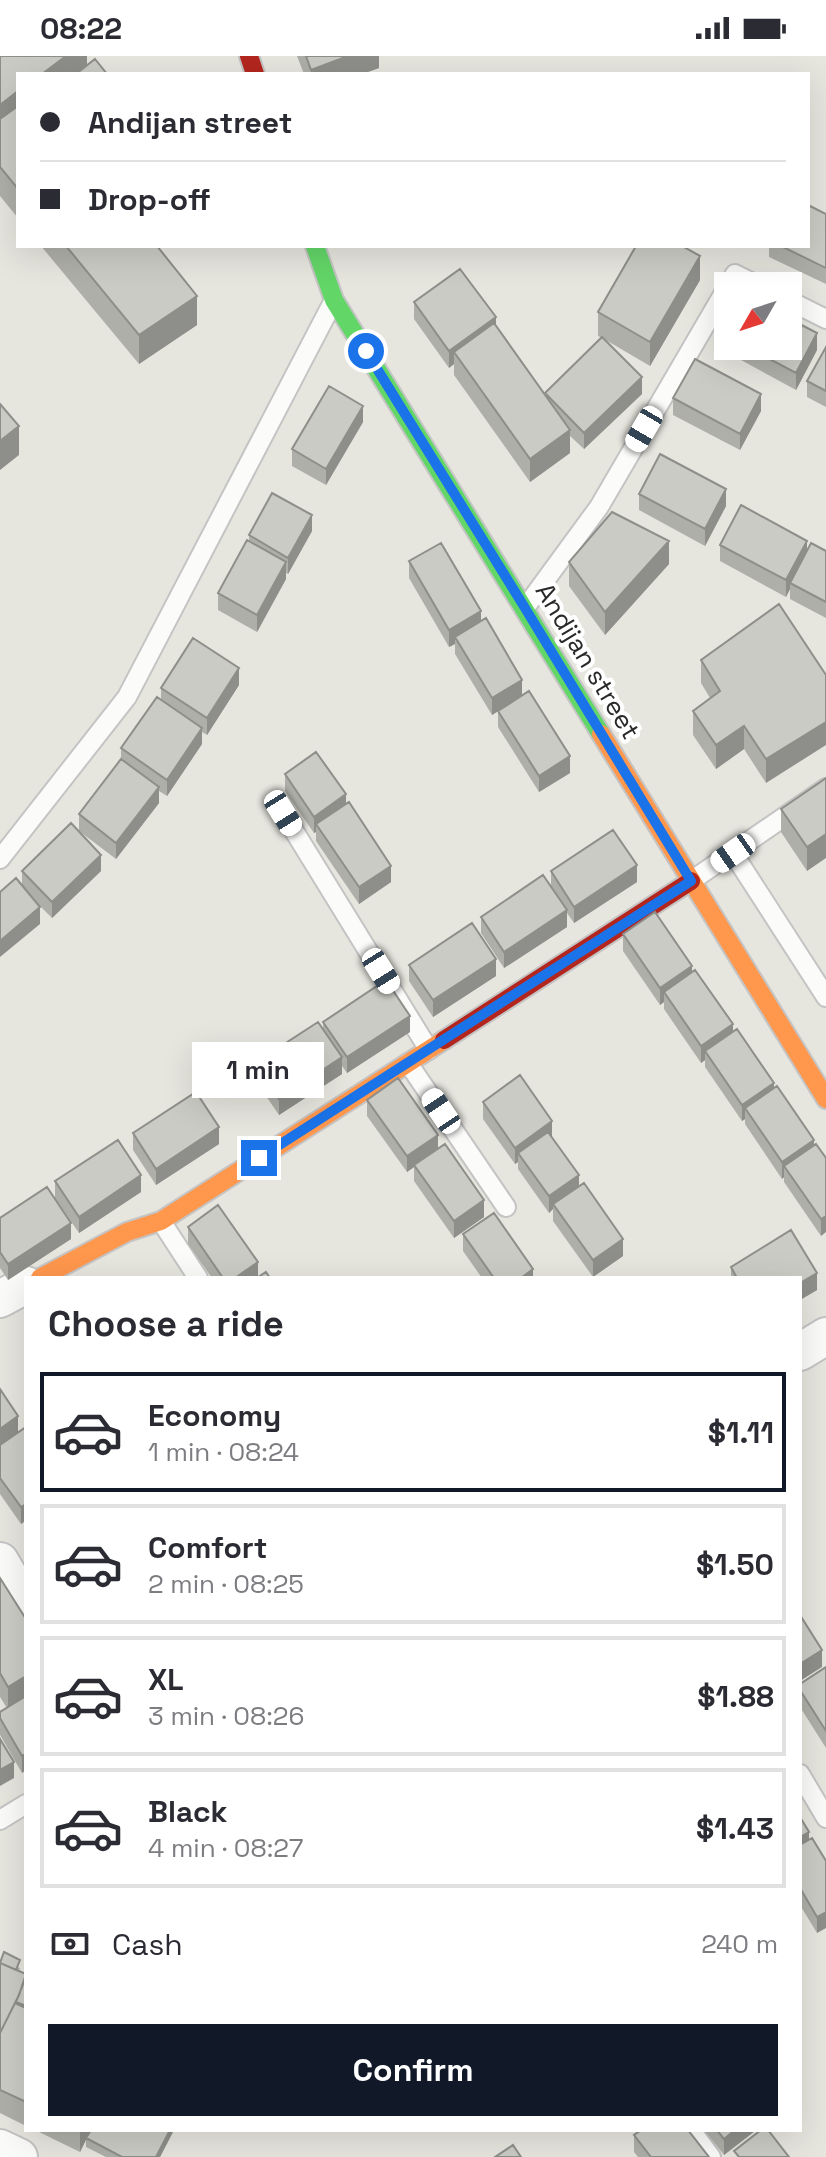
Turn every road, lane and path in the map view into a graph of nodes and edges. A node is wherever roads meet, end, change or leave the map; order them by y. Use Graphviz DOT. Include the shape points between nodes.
graph roads {
  1 [pos="316,248"];
  2 [pos="334,300"];
  3 [pos="802,307"];
  4 [pos="714,310"];
  5 [pos="826,319"];
  6 [pos="525,608"];
  7 [pos="826,788"];
  8 [pos="283,813"];
  9 [pos="733,853"];
  10 [pos="0,859"];
  11 [pos="691,881"];
  12 [pos="826,997"];
  13 [pos="429,1050"];
  14 [pos="408,1063"];
  15 [pos="826,1099"];
  16 [pos="506,1207"];
  17 [pos="161,1221"];
  18 [pos="44,1276"];
  19 [pos="197,1276"];
  20 [pos="24,1286"];
  21 [pos="0,1299"];
  22 [pos="826,1336"];
  23 [pos="802,1351"];
  24 [pos="0,1561"];
  25 [pos="24,1602"];
  26 [pos="802,1777"];
  27 [pos="24,1805"];
  28 [pos="826,1818"];
  29 [pos="0,1820"];
  30 [pos="692,2132"];
  31 [pos="0,2148"];
  32 [pos="19,2157"];
  33 [pos="711,2157"];
  1 -- 2 [label="street, Andijan street"];
  2 -- 6 [label="street, Andijan street"];
  2 -- 10 [label="lane" via="127,697"];
  3 -- 5 [label="lane"];
  4 -- 6 [label="lane" via="599,507"];
  6 -- 11 [label="street, Andijan street"];
  7 -- 9 [label="lane"];
  8 -- 13 [label="lane"];
  9 -- 11 [label="lane"];
  9 -- 12 [label="lane"];
  11 -- 13 [label="street"];
  11 -- 15 [label="street, Andijan street"];
  13 -- 14 [label="street"];
  14 -- 16 [label="lane"];
  14 -- 17 [label="street"];
  17 -- 18 [label="street" via="127,1232"];
  17 -- 19 [label="lane"];
  20 -- 21 [label="street"];
  22 -- 23 [label="street"];
  24 -- 25 [label="street"];
  26 -- 28 [label="lane"];
  27 -- 29 [label="lane"];
  30 -- 33 [label="lane"];
  31 -- 32 [label="street"];
}
